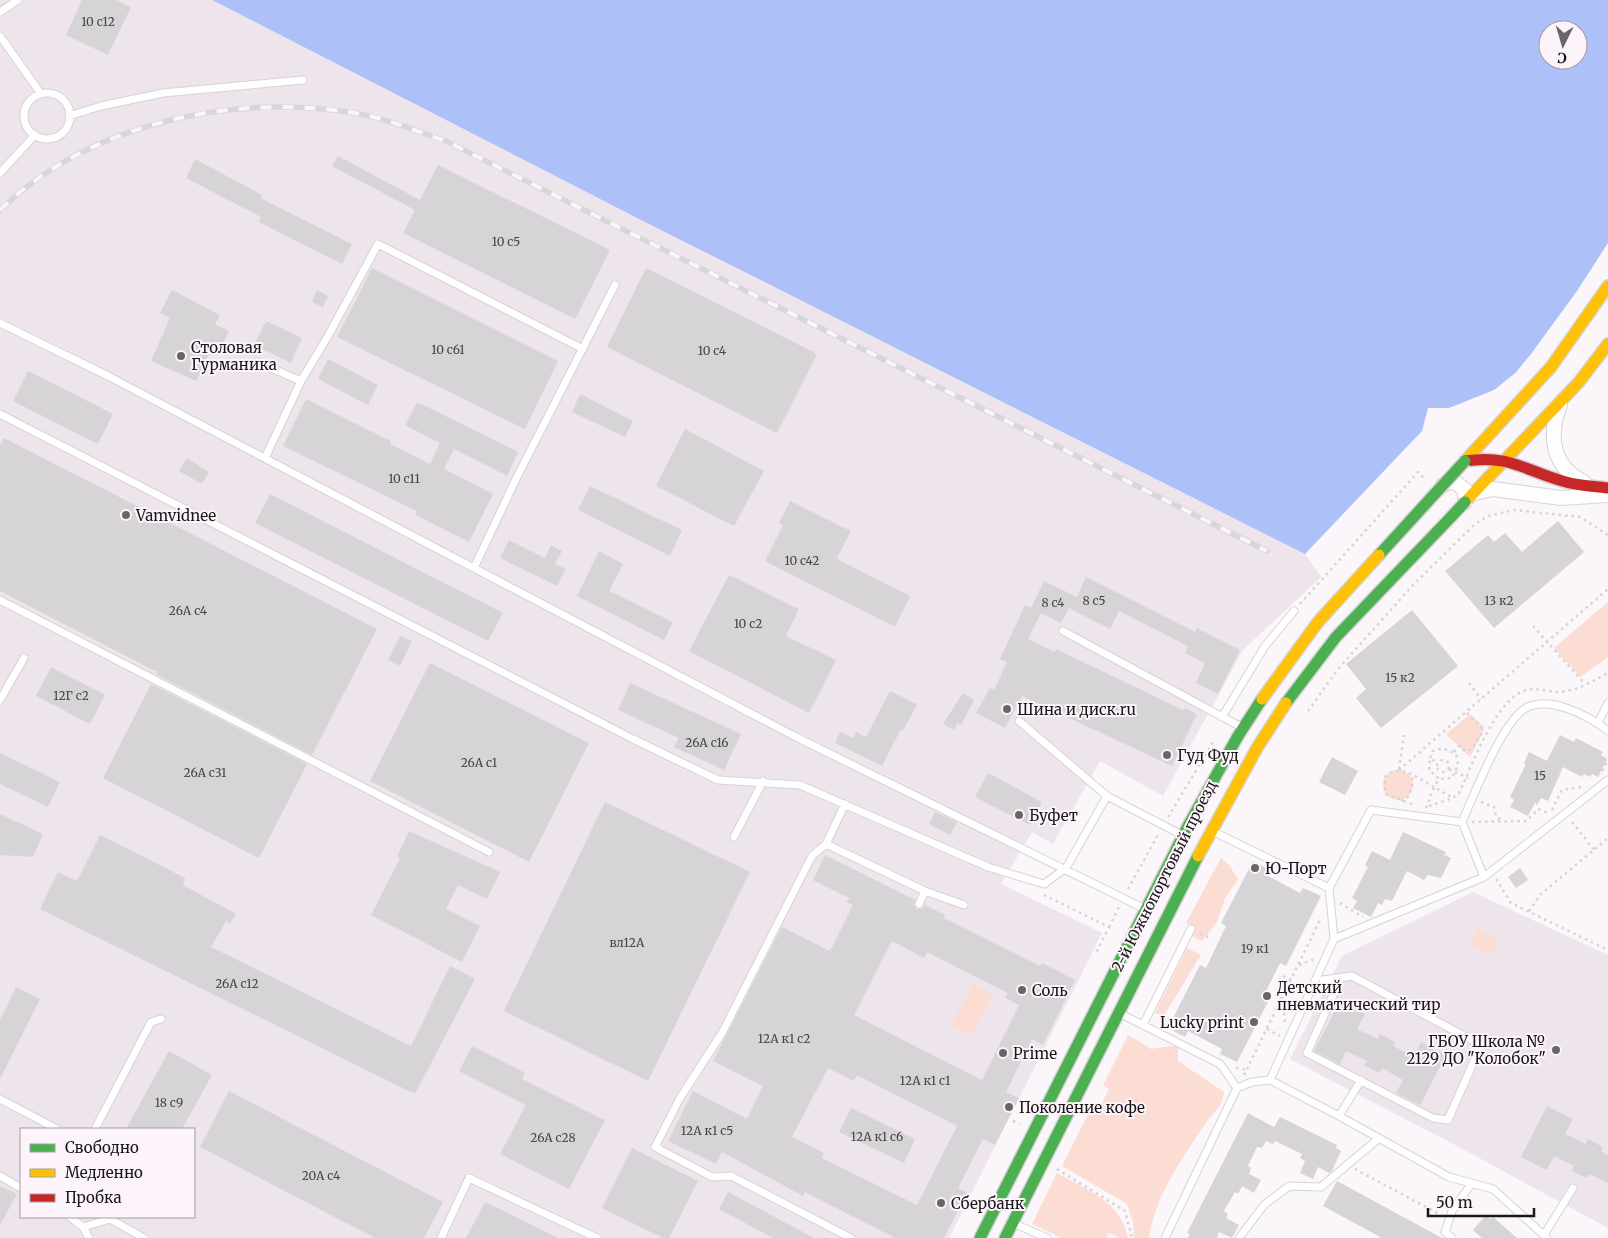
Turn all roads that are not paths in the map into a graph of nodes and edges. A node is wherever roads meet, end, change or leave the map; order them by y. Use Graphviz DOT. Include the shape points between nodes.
graph roads {
  1 [pos="18,0"];
  2 [pos="0,12"];
  3 [pos="0,36"];
  4 [pos="303,80"];
  5 [pos="41,94"];
  6 [pos="69,116"];
  7 [pos="36,135"];
  8 [pos="0,173"];
  9 [pos="615,285"];
  10 [pos="1608,286"];
  11 [pos="0,323"];
  12 [pos="1608,344"];
  13 [pos="582,350"];
  14 [pos="257,362"];
  15 [pos="301,381"];
  16 [pos="1562,400"];
  17 [pos="0,414"];
  18 [pos="265,458"];
  19 [pos="1508,459"];
  20 [pos="1465,461"];
  21 [pos="1443,485"];
  22 [pos="1603,491"];
  23 [pos="1469,498"];
  24 [pos="474,568"];
  25 [pos="0,600"];
  26 [pos="1294,610"];
  27 [pos="1063,631"];
  28 [pos="24,658"];
  29 [pos="0,700"];
  30 [pos="1608,703"];
  31 [pos="1222,716"];
  32 [pos="1020,721"];
  33 [pos="1598,723"];
  34 [pos="1243,728"];
  35 [pos="1608,731"];
  36 [pos="1608,780"];
  37 [pos="763,781"];
  38 [pos="1107,796"];
  39 [pos="845,804"];
  40 [pos="1462,822"];
  41 [pos="1211,830"];
  42 [pos="1183,836"];
  43 [pos="734,837"];
  44 [pos="826,844"];
  45 [pos="489,852"];
  46 [pos="1066,868"];
  47 [pos="1484,877"];
  48 [pos="1329,888"];
  49 [pos="925,891"];
  50 [pos="919,904"];
  51 [pos="964,904"];
  52 [pos="1146,910"];
  53 [pos="1191,929"];
  54 [pos="1334,939"];
  55 [pos="1341,978"];
  56 [pos="1323,980"];
  57 [pos="1119,1013"];
  58 [pos="161,1019"];
  59 [pos="1143,1025"];
  60 [pos="1270,1080"];
  61 [pos="1361,1080"];
  62 [pos="1237,1088"];
  63 [pos="0,1099"];
  64 [pos="1339,1116"];
  65 [pos="55,1128"];
  66 [pos="96,1128"];
  67 [pos="1378,1139"];
  68 [pos="0,1176"];
  69 [pos="1472,1183"];
  70 [pos="20,1187"];
  71 [pos="1573,1188"];
  72 [pos="71,1218"];
  73 [pos="1013,1222"];
  74 [pos="83,1227"];
  75 [pos="1546,1236"];
  76 [pos="89,1238"];
  77 [pos="144,1238"];
  78 [pos="441,1238"];
  79 [pos="597,1238"];
  80 [pos="851,1238"];
  81 [pos="980,1238"];
  82 [pos="1005,1238"];
  83 [pos="1046,1238"];
  84 [pos="1165,1238"];
  85 [pos="1239,1238"];
  86 [pos="1452,1238"];
  1 -- 2 [label="lane"];
  3 -- 5 [label="lane"];
  4 -- 6 [label="lane" via="163,93"];
  5 -- 6 [label="lane" via="56,94 62,98"];
  5 -- 7 [label="lane" via="28,102 25,109 26,124"];
  6 -- 7 [label="lane" via="67,126 57,136 42,138"];
  7 -- 8 [label="lane"];
  9 -- 13 [label="lane"];
  10 -- 20 [label="main road, 2-й Южнопортовый проезд" via="1550,367"];
  11 -- 18 [label="lane"];
  12 -- 16 [label="main road, 2-й Южнопортовый проезд"];
  13 -- 15 [label="lane" via="378,244"];
  13 -- 24 [label="lane"];
  14 -- 15 [label="lane"];
  15 -- 18 [label="lane"];
  16 -- 19 [label="main road, 2-й Южнопортовый проезд"];
  16 -- 22 [label="street" via="1553,432 1560,463 1575,478"];
  17 -- 37 [label="lane" via="718,780"];
  18 -- 24 [label="lane"];
  19 -- 20 [label="main road"];
  19 -- 22 [label="main road" via="1567,482"];
  19 -- 23 [label="main road, 2-й Южнопортовый проезд"];
  20 -- 21 [label="main road, 2-й Южнопортовый проезд, bridge"];
  21 -- 23 [label="street" via="1449,482 1461,485"];
  21 -- 34 [label="main road, 2-й Южнопортовый проезд, bridge" via="1318,622"];
  22 -- 23 [label="street" via="1560,498 1493,488"];
  23 -- 41 [label="main road, 2-й Южнопортовый проезд, bridge" via="1336,637 1269,728"];
  24 -- 46 [label="lane" via="796,737"];
  25 -- 45 [label="lane"];
  26 -- 31 [label="lane" via="1264,646"];
  27 -- 31 [label="lane"];
  28 -- 29 [label="lane"];
  30 -- 33 [label="lane"];
  31 -- 34 [label="lane"];
  32 -- 38 [label="lane"];
  33 -- 35 [label="lane"];
  33 -- 40 [label="lane" via="1554,706 1536,704 1526,708 1518,714 1494,752"];
  34 -- 42 [label="main road, 2-й Южнопортовый проезд"];
  36 -- 47 [label="lane"];
  37 -- 39 [label="lane" via="800,785"];
  37 -- 43 [label="lane"];
  38 -- 42 [label="lane"];
  38 -- 46 [label="lane"];
  39 -- 44 [label="lane"];
  39 -- 46 [label="lane" via="988,867 1044,884"];
  40 -- 47 [label="lane"];
  40 -- 48 [label="lane" via="1371,810"];
  41 -- 48 [label="lane"];
  41 -- 57 [label="main road, 2-й Южнопортовый проезд"];
  42 -- 52 [label="main road, 2-й Южнопортовый проезд"];
  44 -- 49 [label="lane"];
  44 -- 80 [label="lane" via="812,856 722,1033 680,1098 655,1147 712,1177 731,1176"];
  46 -- 52 [label="lane"];
  47 -- 54 [label="lane"];
  48 -- 54 [label="lane"];
  49 -- 50 [label="lane"];
  49 -- 51 [label="lane"];
  52 -- 81 [label="main road, 2-й Южнопортовый проезд"];
  53 -- 59 [label="lane"];
  54 -- 60 [label="lane"];
  55 -- 56 [label="lane"];
  55 -- 61 [label="lane" via="1307,1053"];
  55 -- 61 [label="lane" via="1352,976 1481,1045 1448,1120 1433,1118"];
  57 -- 59 [label="lane"];
  57 -- 73 [label="main road, 2-й Южнопортовый проезд"];
  58 -- 66 [label="lane" via="151,1022"];
  59 -- 62 [label="lane" via="1220,1064"];
  60 -- 62 [label="lane"];
  60 -- 64 [label="lane"];
  61 -- 64 [label="lane"];
  62 -- 84 [label="lane"];
  63 -- 65 [label="lane"];
  64 -- 67 [label="lane"];
  67 -- 69 [label="lane" via="1450,1177"];
  67 -- 85 [label="lane" via="1321,1187 1289,1186 1264,1205"];
  68 -- 70 [label="lane"];
  69 -- 75 [label="lane" via="1493,1189"];
  69 -- 86 [label="lane" via="1449,1219 1445,1232"];
  71 -- 75 [label="lane"];
  72 -- 74 [label="lane"];
  73 -- 82 [label="main road, 2-й Южнопортовый проезд"];
  73 -- 83 [label="lane"];
  74 -- 76 [label="lane"];
  74 -- 77 [label="lane" via="110,1219"];
  78 -- 79 [label="lane" via="469,1178"];
}
